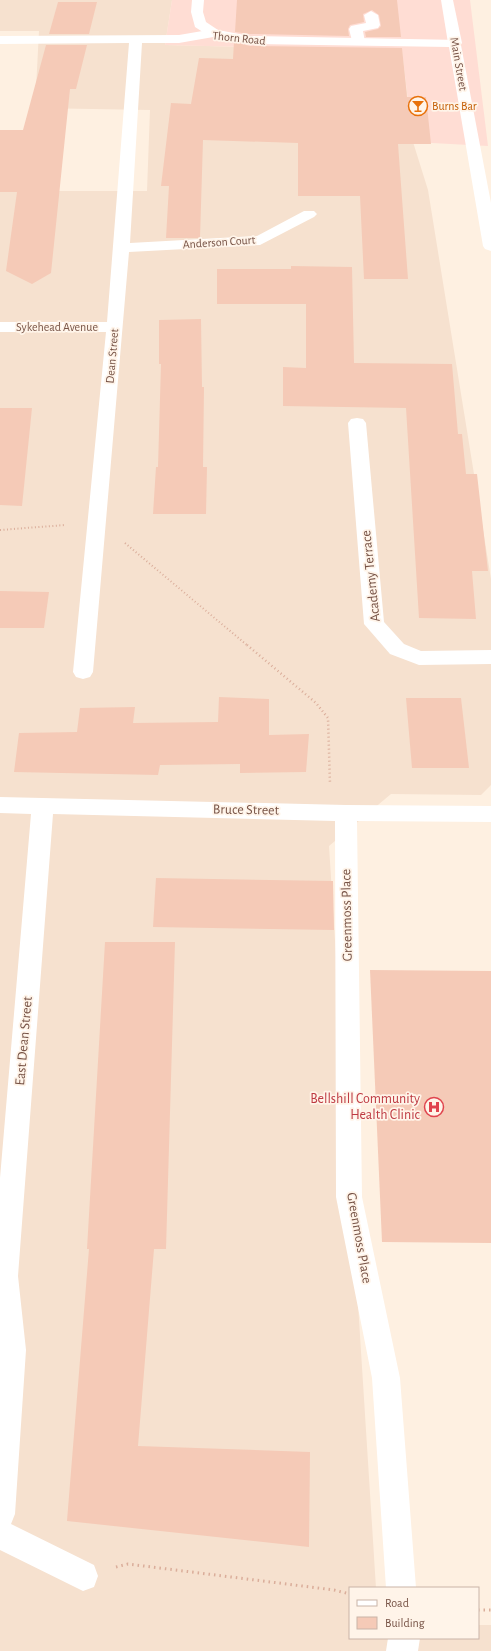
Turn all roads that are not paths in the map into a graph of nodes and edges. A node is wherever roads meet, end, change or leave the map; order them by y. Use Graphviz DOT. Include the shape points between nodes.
graph roads {
  1 [pos="198,0"];
  2 [pos="447,0"];
  3 [pos="371,15"];
  4 [pos="214,33"];
  5 [pos="0,40"];
  6 [pos="136,40"];
  7 [pos="358,42"];
  8 [pos="455,44"];
  9 [pos="309,214"];
  10 [pos="490,239"];
  11 [pos="122,248"];
  12 [pos="0,327"];
  13 [pos="114,327"];
  14 [pos="357,423"];
  15 [pos="491,657"];
  16 [pos="83,672"];
  17 [pos="0,805"];
  18 [pos="43,806"];
  19 [pos="338,812"];
  20 [pos="491,814"];
  21 [pos="2,1276"];
  22 [pos="0,1514"];
  23 [pos="0,1534"];
  24 [pos="83,1576"];
  25 [pos="401,1587"];
  26 [pos="404,1639"];
  27 [pos="402,1651"];
  1 -- 4 [label="street" via="200,24"];
  2 -- 8 [label="street, Main Street"];
  3 -- 7 [label="street" via="373,25 356,29"];
  4 -- 6 [label="street, Thorn Road" via="179,39"];
  4 -- 7 [label="street, Thorn Road" via="250,40"];
  5 -- 6 [label="street, Thorn Road"];
  6 -- 11 [label="street, Dean Street"];
  7 -- 8 [label="street, Thorn Road"];
  8 -- 10 [label="street, Main Street"];
  9 -- 11 [label="street, Anderson Court" via="260,240"];
  11 -- 13 [label="street, Dean Street"];
  12 -- 13 [label="street, Sykehead Avenue"];
  13 -- 16 [label="street, Dean Street"];
  14 -- 15 [label="street, Academy Terrace" via="374,624 397,649 419,658"];
  17 -- 18 [label="street, Bruce Street"];
  18 -- 19 [label="street, Bruce Street"];
  18 -- 21 [label="street, East Dean Street"];
  19 -- 20 [label="street, Bruce Street"];
  19 -- 25 [label="street, Greenmoss Place" via="349,1197 386,1378"];
  21 -- 22 [label="street" via="12,1350"];
  23 -- 24 [label="street"];
  26 -- 27 [label="street"];
}
